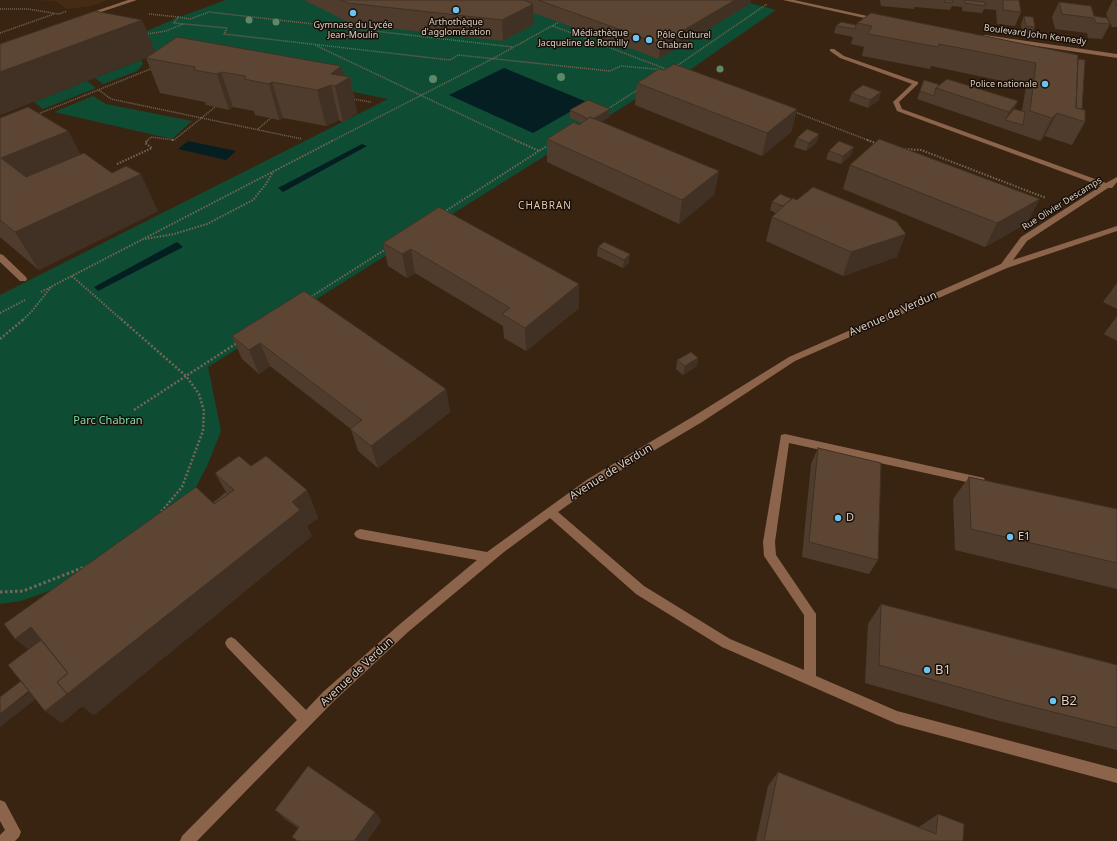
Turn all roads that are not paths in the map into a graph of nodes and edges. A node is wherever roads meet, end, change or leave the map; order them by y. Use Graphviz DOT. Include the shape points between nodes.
graph roads {
  1 [pos="134,0"];
  2 [pos="786,0"];
  3 [pos="84,18"];
  4 [pos="885,20"];
  5 [pos="977,36"];
  6 [pos="832,50"];
  7 [pos="1117,56"];
  8 [pos="1117,179"];
  9 [pos="1109,186"];
  10 [pos="1117,228"];
  11 [pos="0,257"];
  12 [pos="1004,266"];
  13 [pos="23,279"];
  14 [pos="994,484"];
  15 [pos="550,512"];
  16 [pos="360,534"];
  17 [pos="490,557"];
  18 [pos="231,643"];
  19 [pos="810,679"];
  20 [pos="306,720"];
  21 [pos="1117,776"];
  22 [pos="0,807"];
  23 [pos="4,841"];
  24 [pos="187,841"];
  1 -- 3 [label="street"];
  2 -- 4 [label="street"];
  5 -- 7 [label="street, Boulevard John Kennedy"];
  6 -- 9 [label="street" via="842,57 916,83 896,102 899,110"];
  8 -- 9 [label="street, Rue Olivier Descamps"];
  9 -- 12 [label="street, Rue Olivier Descamps" via="1024,239"];
  10 -- 12 [label="street, Avenue de Verdun"];
  11 -- 13 [label="street"];
  12 -- 15 [label="street, Avenue de Verdun" via="792,360 592,482"];
  14 -- 19 [label="street" via="785,438 769,542 770,556 810,614"];
  15 -- 17 [label="street, Avenue de Verdun"];
  15 -- 19 [label="street" via="640,590 726,643"];
  16 -- 17 [label="street"];
  17 -- 20 [label="street, Avenue de Verdun" via="404,628"];
  18 -- 20 [label="street"];
  19 -- 21 [label="street" via="897,717"];
  20 -- 24 [label="street, Avenue de Verdun"];
  22 -- 23 [label="street" via="14,832"];
}
